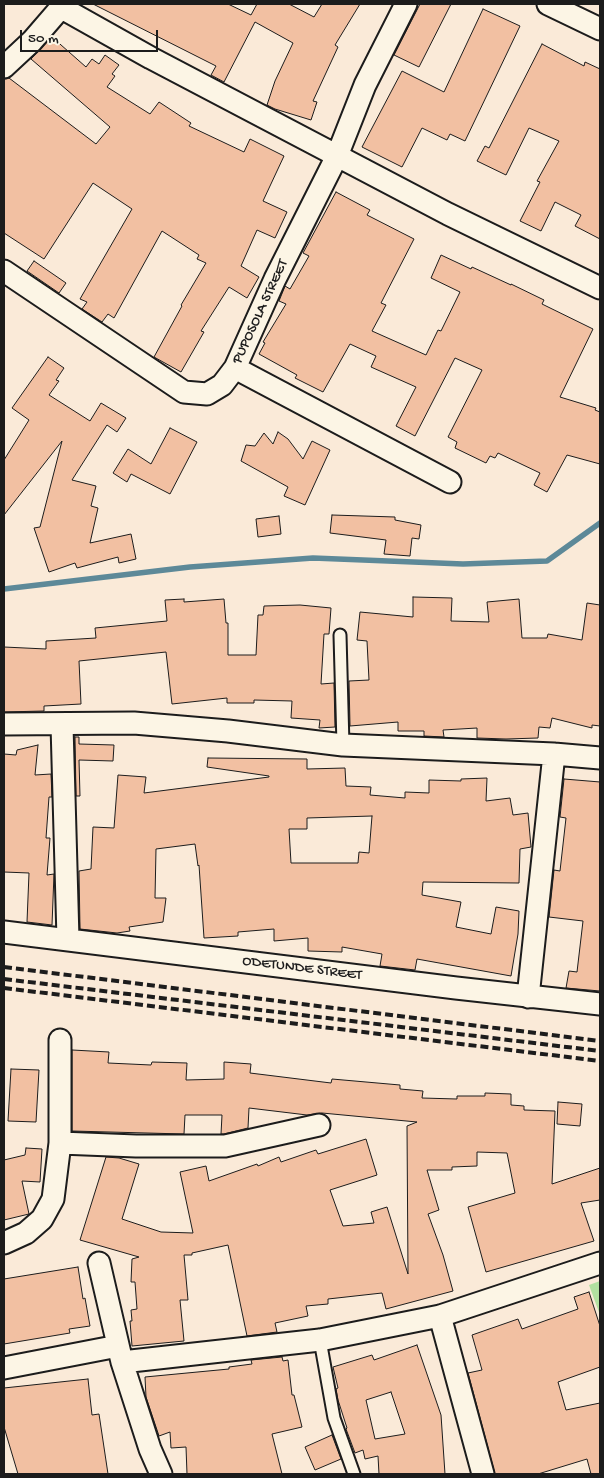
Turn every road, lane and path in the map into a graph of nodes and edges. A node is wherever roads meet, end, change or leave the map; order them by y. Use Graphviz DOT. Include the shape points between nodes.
graph roads {
  1 [pos="406,4"];
  2 [pos="548,4"];
  3 [pos="63,6"];
  4 [pos="600,29"];
  5 [pos="4,67"];
  6 [pos="337,156"];
  7 [pos="4,271"];
  8 [pos="600,288"];
  9 [pos="235,368"];
  10 [pos="450,482"];
  11 [pos="340,635"];
  12 [pos="4,724"];
  13 [pos="62,724"];
  14 [pos="343,745"];
  15 [pos="554,754"];
  16 [pos="600,758"];
  17 [pos="4,932"];
  18 [pos="68,940"];
  19 [pos="528,997"];
  20 [pos="600,1004"];
  21 [pos="60,1040"];
  22 [pos="319,1125"];
  23 [pos="60,1143"];
  24 [pos="4,1243"];
  25 [pos="99,1263"];
  26 [pos="600,1264"];
  27 [pos="440,1316"];
  28 [pos="320,1340"];
  29 [pos="120,1354"];
  30 [pos="4,1368"];
  31 [pos="161,1474"];
  32 [pos="354,1474"];
  33 [pos="484,1474"];
  1 -- 6 [label="street, PUPOSOLA STREET" via="365,85"];
  2 -- 4 [label="street"];
  3 -- 5 [label="street"];
  3 -- 6 [label="street" via="151,58"];
  6 -- 8 [label="street"];
  6 -- 9 [label="street, PUPOSOLA STREET" via="275,279"];
  7 -- 9 [label="street, PUPOSOLA STREET" via="184,392 207,394 222,385"];
  9 -- 10 [label="street"];
  11 -- 14 [label="lane"];
  12 -- 13 [label="street"];
  13 -- 14 [label="street" via="134,723"];
  13 -- 18 [label="street"];
  14 -- 15 [label="street"];
  15 -- 16 [label="street"];
  15 -- 19 [label="street"];
  17 -- 18 [label="street, ODETUNDE STREET"];
  18 -- 19 [label="street, ODETUNDE STREET"];
  19 -- 20 [label="street, ODETUNDE STREET"];
  21 -- 23 [label="street"];
  22 -- 23 [label="street" via="225,1146"];
  23 -- 24 [label="street" via="53,1199 42,1219 26,1233"];
  25 -- 29 [label="street"];
  26 -- 27 [label="street"];
  27 -- 28 [label="street"];
  27 -- 33 [label="street"];
  28 -- 29 [label="street"];
  28 -- 32 [label="lane" via="334,1418"];
  29 -- 30 [label="street"];
  29 -- 31 [label="street"];
}
